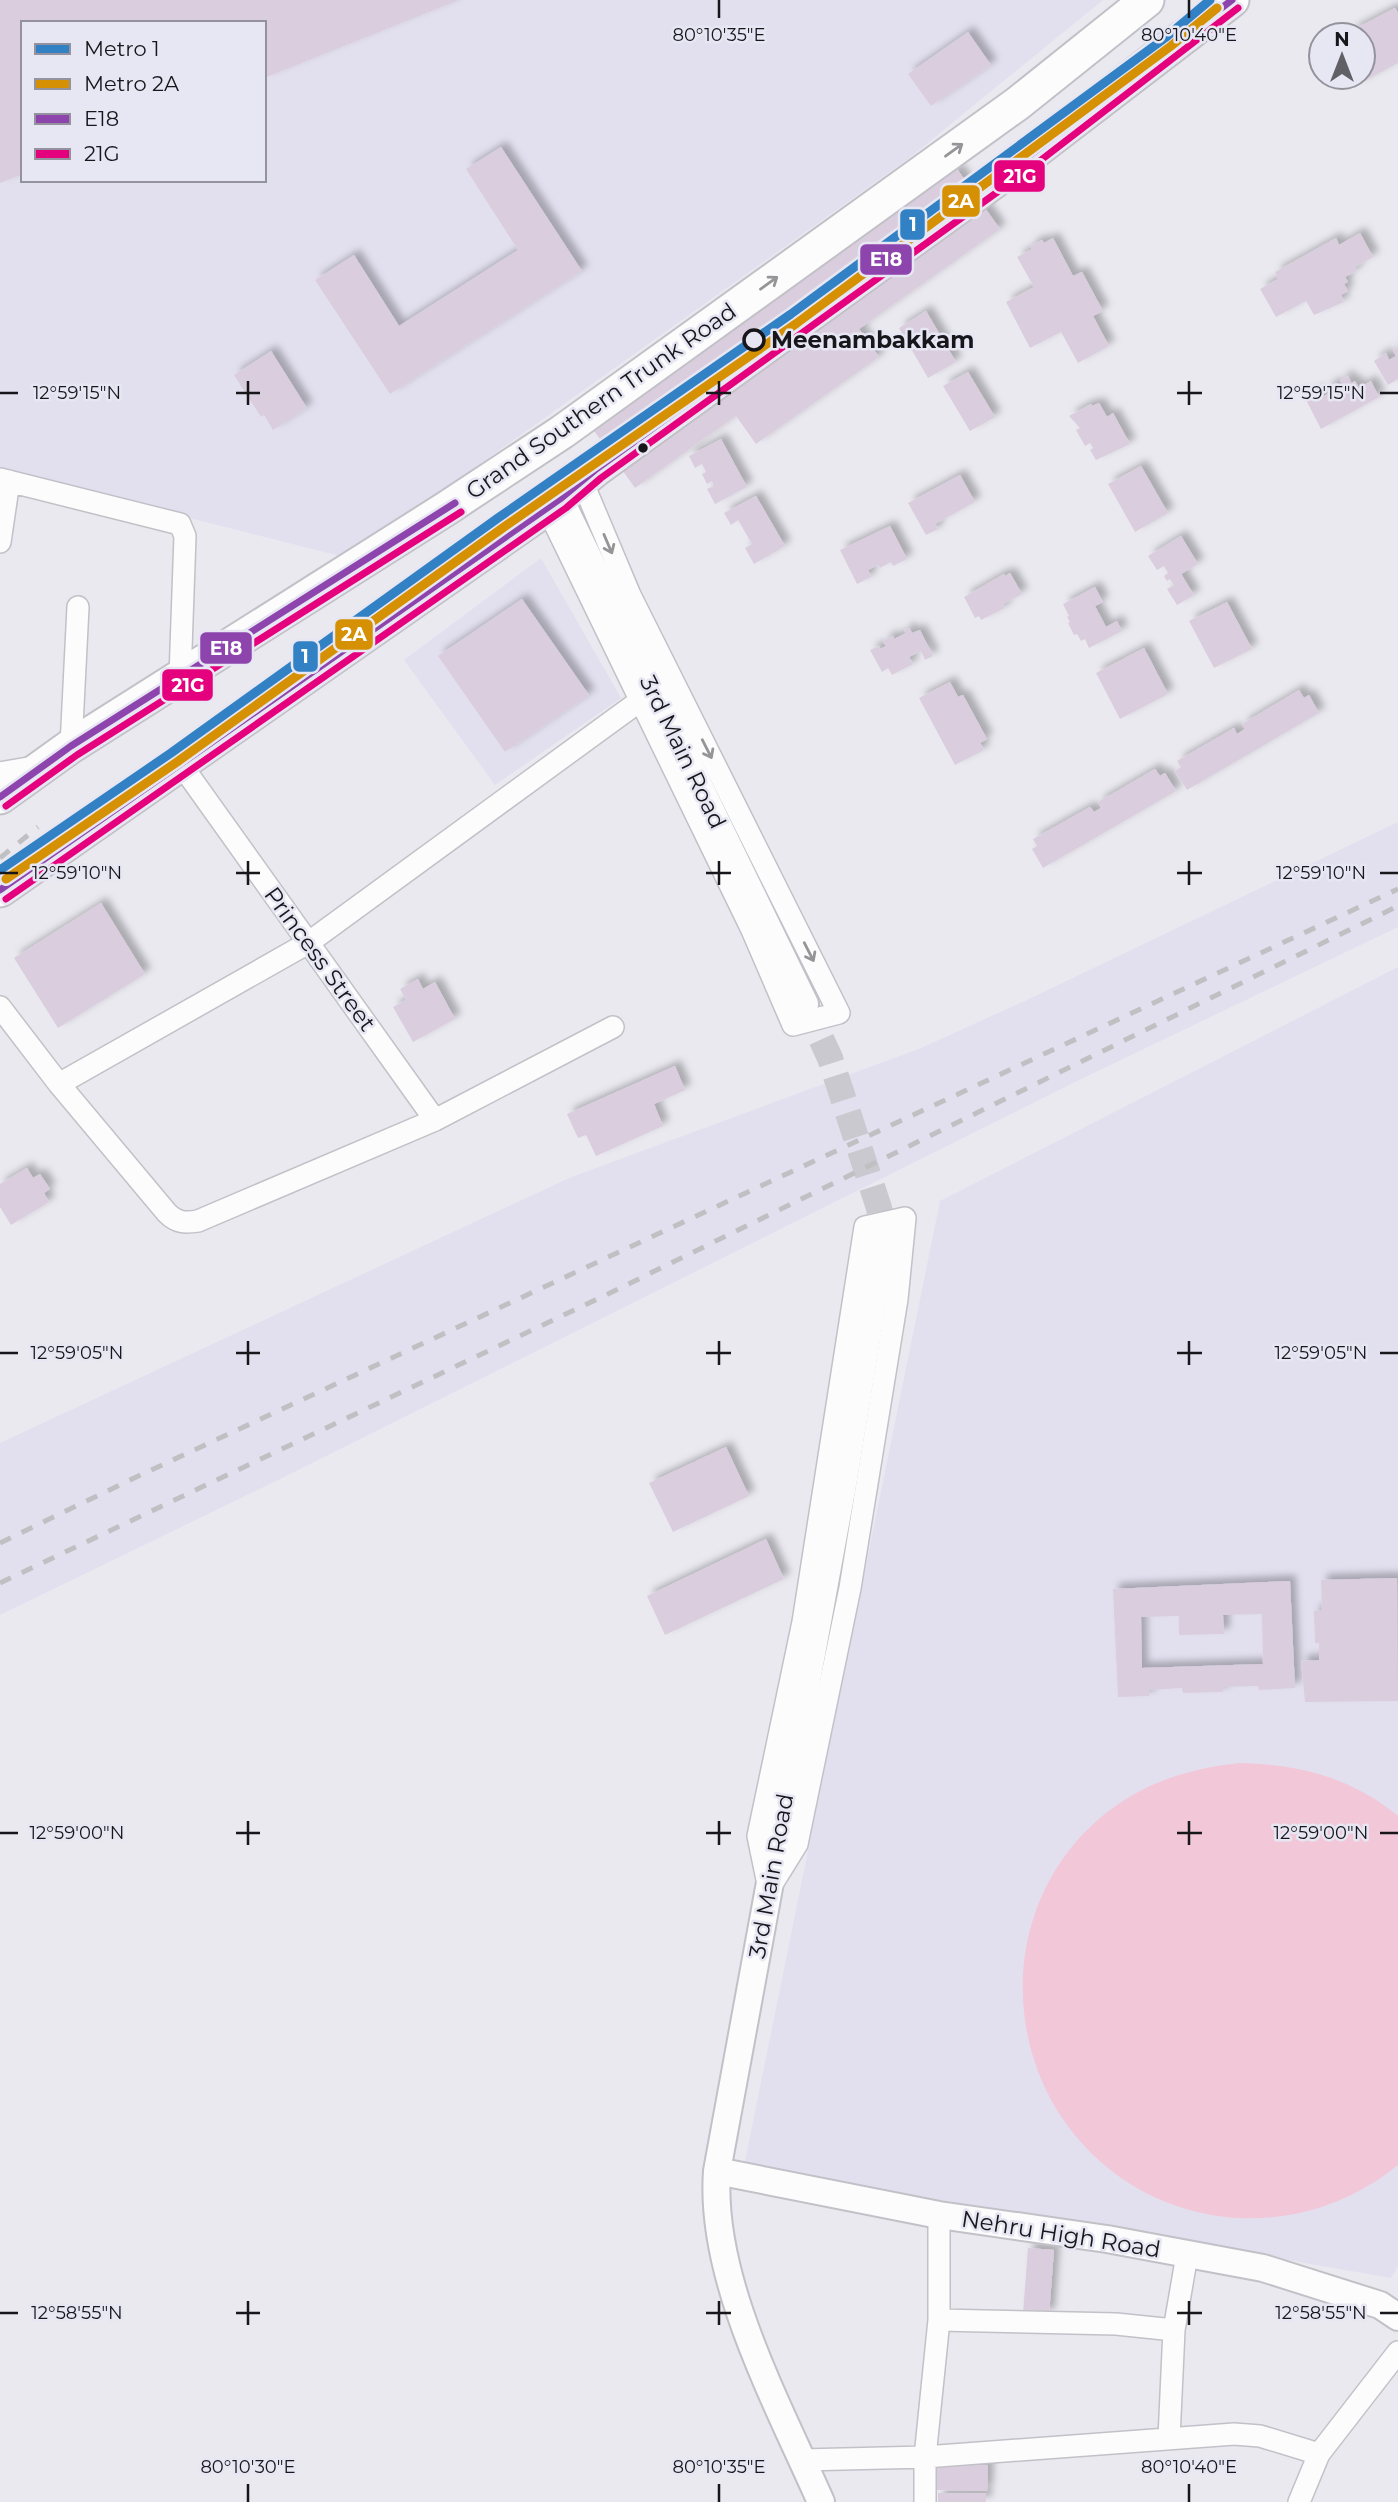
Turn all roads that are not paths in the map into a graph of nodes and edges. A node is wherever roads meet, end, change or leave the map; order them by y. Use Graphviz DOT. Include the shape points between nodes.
graph roads {
  1 [pos="1147,0"];
  2 [pos="1232,0"];
  3 [pos="5,480"];
  4 [pos="563,496"];
  5 [pos="0,542"];
  6 [pos="78,607"];
  7 [pos="180,677"];
  8 [pos="641,701"];
  9 [pos="71,746"];
  10 [pos="180,763"];
  11 [pos="43,767"];
  12 [pos="0,773"];
  13 [pos="0,797"];
  14 [pos="0,890"];
  15 [pos="307,943"];
  16 [pos="805,1004"];
  17 [pos="0,1007"];
  18 [pos="612,1027"];
  19 [pos="59,1084"];
  20 [pos="435,1120"];
  21 [pos="884,1236"];
  22 [pos="769,1889"];
  23 [pos="717,2171"];
  24 [pos="939,2215"];
  25 [pos="1187,2255"];
  26 [pos="1398,2317"];
  27 [pos="939,2320"];
  28 [pos="1174,2330"];
  29 [pos="1398,2352"];
  30 [pos="1169,2438"];
  31 [pos="1319,2454"];
  32 [pos="925,2457"];
  33 [pos="802,2460"];
  34 [pos="821,2502"];
  35 [pos="925,2502"];
  36 [pos="1299,2502"];
  7 -- 1 [label="main road, Grand Southern Trunk Road, one-way" via="562,432 1017,104"];
  2 -- 4 [label="main road" via="1026,158"];
  3 -- 5 [label="street"];
  3 -- 7 [label="street" via="180,524 185,536"];
  4 -- 8 [label="street"];
  4 -- 8 [label="street, one-way" via="630,595 839,1013 793,1025"];
  4 -- 10 [label="main road"];
  4 -- 16 [label="street, 3rd Main Road"];
  6 -- 9 [label="street"];
  7 -- 9 [label="main road, Grand Southern Trunk Road"];
  8 -- 15 [label="street"];
  9 -- 11 [label="main road, Grand Southern Trunk Road"];
  10 -- 14 [label="main road"];
  10 -- 15 [label="street, Princess Street"];
  11 -- 12 [label="street"];
  11 -- 13 [label="main road, Grand Southern Trunk Road"];
  15 -- 19 [label="street"];
  15 -- 20 [label="street, Princess Street"];
  17 -- 19 [label="street"];
  18 -- 20 [label="street"];
  19 -- 20 [label="street" via="167,1213 186,1223"];
  21 -- 22 [label="street, 3rd Main Road"];
  22 -- 22 [label="street" via="758,1836 803,1622 865,1227 905,1219 874,1446 830,1688 797,1844"];
  22 -- 23 [label="street, 3rd Main Road"];
  23 -- 24 [label="street, Nehru High Road"];
  23 -- 33 [label="street, 3rd Main Road" via="721,2242 738,2303"];
  24 -- 25 [label="street, Nehru High Road"];
  24 -- 27 [label="street"];
  25 -- 26 [label="street, Nehru High Road" via="1263,2268 1380,2305"];
  25 -- 28 [label="street"];
  27 -- 28 [label="street" via="1116,2324"];
  27 -- 32 [label="street"];
  28 -- 30 [label="street"];
  29 -- 31 [label="street"];
  30 -- 31 [label="street" via="1260,2436"];
  30 -- 32 [label="street"];
  31 -- 36 [label="street"];
  32 -- 33 [label="street"];
  32 -- 35 [label="street"];
  33 -- 34 [label="street, 3rd Main Road"];
}
